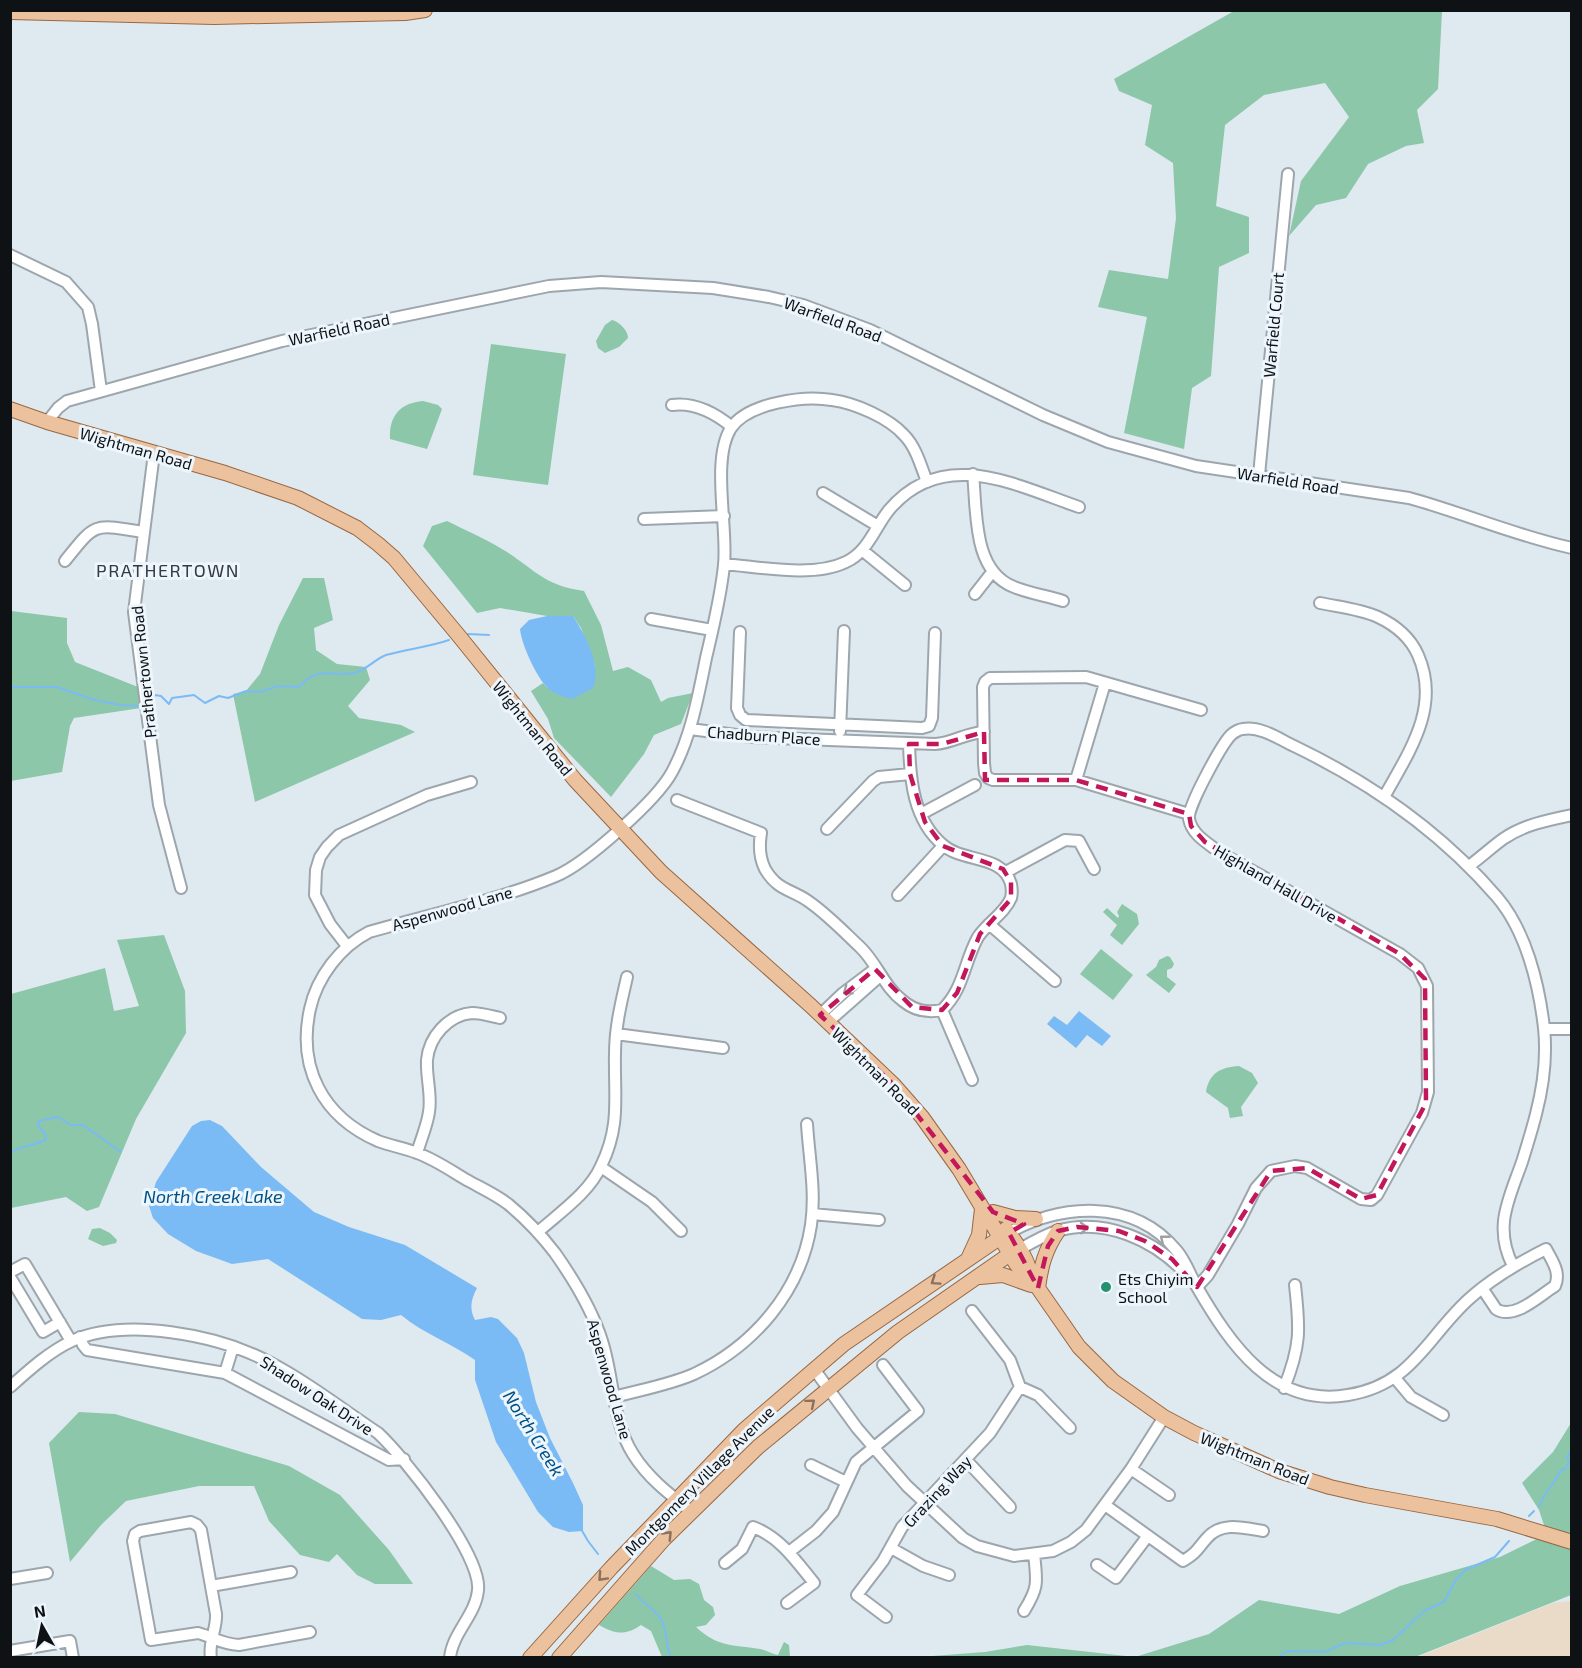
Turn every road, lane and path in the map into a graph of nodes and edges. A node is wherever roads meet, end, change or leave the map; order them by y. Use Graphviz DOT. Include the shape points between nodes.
graph roads {
  1 [pos="425,10"];
  2 [pos="10,12"];
  3 [pos="1288,174"];
  4 [pos="10,255"];
  5 [pos="101,391"];
  6 [pos="672,405"];
  7 [pos="10,409"];
  8 [pos="47,422"];
  9 [pos="732,427"];
  10 [pos="154,453"];
  11 [pos="973,474"];
  12 [pos="1259,475"];
  13 [pos="927,482"];
  14 [pos="823,493"];
  15 [pos="1079,507"];
  16 [pos="724,516"];
  17 [pos="644,519"];
  18 [pos="878,526"];
  19 [pos="143,532"];
  20 [pos="1572,548"];
  21 [pos="862,550"];
  22 [pos="65,561"];
  23 [pos="724,564"];
  24 [pos="993,571"];
  25 [pos="905,585"];
  26 [pos="975,594"];
  27 [pos="1063,601"];
  28 [pos="1320,603"];
  29 [pos="651,619"];
  30 [pos="712,630"];
  31 [pos="844,631"];
  32 [pos="740,632"];
  33 [pos="935,633"];
  34 [pos="1105,683"];
  35 [pos="1201,710"];
  36 [pos="840,724"];
  37 [pos="690,729"];
  38 [pos="984,732"];
  39 [pos="839,740"];
  40 [pos="909,744"];
  41 [pos="910,774"];
  42 [pos="1076,780"];
  43 [pos="471,782"];
  44 [pos="975,785"];
  45 [pos="1384,797"];
  46 [pos="677,800"];
  47 [pos="921,814"];
  48 [pos="1189,814"];
  49 [pos="1572,815"];
  50 [pos="620,829"];
  51 [pos="827,829"];
  52 [pos="943,846"];
  53 [pos="1469,866"];
  54 [pos="1094,869"];
  55 [pos="1006,872"];
  56 [pos="181,888"];
  57 [pos="898,895"];
  58 [pos="988,924"];
  59 [pos="347,946"];
  60 [pos="878,972"];
  61 [pos="627,977"];
  62 [pos="1055,981"];
  63 [pos="942,1010"];
  64 [pos="500,1018"];
  65 [pos="824,1019"];
  66 [pos="1544,1029"];
  67 [pos="1572,1029"];
  68 [pos="616,1034"];
  69 [pos="723,1048"];
  70 [pos="972,1080"];
  71 [pos="807,1124"];
  72 [pos="417,1153"];
  73 [pos="601,1167"];
  74 [pos="988,1211"];
  75 [pos="812,1214"];
  76 [pos="1036,1219"];
  77 [pos="879,1220"];
  78 [pos="681,1231"];
  79 [pos="1058,1231"];
  80 [pos="538,1232"];
  81 [pos="1005,1235"];
  82 [pos="1015,1252"];
  83 [pos="968,1259"];
  84 [pos="1513,1266"];
  85 [pos="10,1272"];
  86 [pos="10,1277"];
  87 [pos="978,1277"];
  88 [pos="1034,1284"];
  89 [pos="1295,1285"];
  90 [pos="1197,1287"];
  91 [pos="1482,1288"];
  92 [pos="972,1311"];
  93 [pos="60,1322"];
  94 [pos="76,1339"];
  95 [pos="233,1347"];
  96 [pos="883,1365"];
  97 [pos="814,1369"];
  98 [pos="225,1373"];
  99 [pos="1395,1378"];
  100 [pos="10,1387"];
  101 [pos="1020,1387"];
  102 [pos="1284,1388"];
  103 [pos="828,1389"];
  104 [pos="614,1397"];
  105 [pos="1443,1415"];
  106 [pos="1164,1417"];
  107 [pos="1070,1428"];
  108 [pos="873,1447"];
  109 [pos="404,1459"];
  110 [pos="966,1460"];
  111 [pos="811,1465"];
  112 [pos="1131,1468"];
  113 [pos="846,1482"];
  114 [pos="1169,1495"];
  115 [pos="676,1499"];
  116 [pos="924,1502"];
  117 [pos="1105,1505"];
  118 [pos="1010,1507"];
  119 [pos="691,1511"];
  120 [pos="1263,1531"];
  121 [pos="1147,1537"];
  122 [pos="1572,1542"];
  123 [pos="891,1548"];
  124 [pos="789,1552"];
  125 [pos="1034,1554"];
  126 [pos="725,1563"];
  127 [pos="1097,1565"];
  128 [pos="291,1572"];
  129 [pos="47,1573"];
  130 [pos="11,1575"];
  131 [pos="950,1575"];
  132 [pos="211,1586"];
  133 [pos="787,1603"];
  134 [pos="1023,1611"];
  135 [pos="886,1617"];
  136 [pos="310,1632"];
  137 [pos="211,1639"];
  138 [pos="10,1652"];
  139 [pos="73,1658"];
  140 [pos="211,1658"];
  141 [pos="450,1658"];
  142 [pos="530,1658"];
  143 [pos="560,1658"];
  1 -- 2 [label="main road" via="214,17"];
  3 -- 12 [label="street, Warfield Court"];
  4 -- 5 [label="street" via="66,282 88,307"];
  5 -- 8 [label="street, Warfield Road" via="67,401"];
  5 -- 12 [label="street, Warfield Road" via="282,341 549,286 602,282 713,288 803,305 870,330 1043,415 1108,442 1196,466"];
  6 -- 9 [label="street" via="704,410"];
  7 -- 8 [label="main road, Wightman Road"];
  8 -- 10 [label="main road, Wightman Road"];
  9 -- 13 [label="street" via="747,413 761,407 814,398 844,402 887,421 903,434"];
  9 -- 16 [label="street, Aspenwood Lane" via="723,447 721,466"];
  10 -- 19 [label="street, Prathertown Road"];
  10 -- 50 [label="main road, Wightman Road" via="298,498 357,528 378,544 394,558 575,780"];
  11 -- 13 [label="street"];
  11 -- 15 [label="street"];
  11 -- 24 [label="street" via="980,546"];
  12 -- 20 [label="street, Warfield Road" via="1408,498"];
  13 -- 18 [label="street" via="902,496"];
  14 -- 18 [label="street"];
  16 -- 17 [label="street"];
  16 -- 23 [label="street, Aspenwood Lane"];
  18 -- 21 [label="street"];
  19 -- 22 [label="street" via="96,528"];
  19 -- 56 [label="street, Prathertown Road" via="135,592 136,639 159,805"];
  21 -- 23 [label="street" via="847,562 816,570"];
  21 -- 25 [label="street"];
  23 -- 30 [label="street, Aspenwood Lane"];
  24 -- 26 [label="street"];
  24 -- 27 [label="street" via="1013,587"];
  28 -- 45 [label="street" via="1362,611 1395,626 1415,649 1423,666 1424,714"];
  29 -- 30 [label="street"];
  30 -- 37 [label="street, Aspenwood Lane"];
  31 -- 36 [label="street, Chadburn Place"];
  32 -- 36 [label="street, Chadburn Place" via="740,715 746,720"];
  33 -- 36 [label="street, Chadburn Place" via="929,726"];
  34 -- 35 [label="street"];
  34 -- 38 [label="street" via="1077,676 990,678 983,687"];
  34 -- 42 [label="street"];
  36 -- 39 [label="street, Chadburn Place"];
  37 -- 39 [label="street, Chadburn Place" via="752,737"];
  37 -- 50 [label="street, Aspenwood Lane" via="671,775"];
  38 -- 40 [label="street, Chadburn Place" via="966,734 942,744"];
  38 -- 42 [label="street" via="988,778"];
  39 -- 40 [label="street, Chadburn Place"];
  40 -- 41 [label="street"];
  41 -- 47 [label="street"];
  41 -- 51 [label="street" via="879,777"];
  42 -- 48 [label="street"];
  43 -- 59 [label="street" via="427,795 339,835 327,847 316,870 315,895"];
  44 -- 47 [label="street"];
  45 -- 48 [label="street" via="1303,750 1259,729 1243,729 1231,735"];
  45 -- 53 [label="street"];
  46 -- 60 [label="street" via="761,833 760,857 771,877 789,893 807,900 861,947"];
  47 -- 52 [label="street"];
  48 -- 90 [label="street, Highland Hall Drive" via="1195,832 1220,852 1413,963 1425,979 1427,997 1426,1102 1377,1195 1371,1200 1360,1199 1307,1168 1294,1166 1271,1171 1256,1188 1214,1265"];
  49 -- 53 [label="street" via="1514,833"];
  50 -- 59 [label="street, Aspenwood Lane" via="558,876 369,932"];
  50 -- 65 [label="main road, Wightman Road" via="661,872"];
  52 -- 55 [label="street"];
  52 -- 57 [label="street"];
  53 -- 66 [label="street" via="1499,899 1520,937 1532,970"];
  54 -- 55 [label="street" via="1079,841 1073,839"];
  55 -- 58 [label="street" via="1011,899"];
  58 -- 62 [label="street"];
  58 -- 63 [label="street" via="975,944 957,993"];
  59 -- 72 [label="street, Aspenwood Lane" via="317,986 311,1004 306,1023 310,1069 331,1109 347,1124 380,1142"];
  60 -- 63 [label="street" via="901,1000 912,1007 930,1012"];
  60 -- 65 [label="street"];
  61 -- 68 [label="street"];
  63 -- 70 [label="street"];
  64 -- 72 [label="street" via="466,1014 442,1027 434,1038 427,1062 429,1112"];
  65 -- 74 [label="main road, Wightman Road" via="922,1117 970,1186 981,1195"];
  66 -- 67 [label="street"];
  66 -- 84 [label="street" via="1542,1086 1505,1208 1504,1242"];
  68 -- 69 [label="street"];
  68 -- 73 [label="street" via="615,1126"];
  71 -- 75 [label="street"];
  72 -- 80 [label="street, Aspenwood Lane" via="507,1203"];
  73 -- 78 [label="street" via="652,1202"];
  73 -- 80 [label="street" via="575,1199"];
  74 -- 76 [label="main road"];
  74 -- 81 [label="main road, Wightman Road"];
  74 -- 83 [label="main road"];
  75 -- 77 [label="street"];
  75 -- 104 [label="street" via="795,1280 769,1318 732,1353 694,1374"];
  76 -- 81 [label="street"];
  90 -- 76 [label="street, one-way" via="1176,1250 1130,1218 1088,1209"];
  79 -- 82 [label="street"];
  79 -- 88 [label="main road" via="1048,1245"];
  79 -- 90 [label="street, one-way" via="1092,1227 1119,1231 1145,1241 1172,1259"];
  80 -- 104 [label="street, Aspenwood Lane" via="588,1306 602,1340"];
  81 -- 82 [label="main road, Wightman Road"];
  81 -- 83 [label="main road, Montgomery Village Avenue"];
  82 -- 87 [label="main road, Montgomery Village Avenue"];
  82 -- 88 [label="main road, Wightman Road" via="1022,1272"];
  83 -- 97 [label="main road, Montgomery Village Avenue, one-way"];
  84 -- 91 [label="street"];
  84 -- 91 [label="street" via="1546,1249 1556,1268 1557,1282 1515,1311 1505,1313 1499,1312"];
  85 -- 93 [label="street" via="25,1264"];
  86 -- 93 [label="street" via="43,1332"];
  87 -- 88 [label="main road" via="1003,1275"];
  87 -- 103 [label="main road, Montgomery Village Avenue" via="898,1332"];
  88 -- 106 [label="main road, Wightman Road" via="1079,1347 1113,1381"];
  89 -- 102 [label="street" via="1299,1341"];
  90 -- 102 [label="street" via="1247,1359"];
  91 -- 99 [label="street"];
  92 -- 101 [label="street" via="1010,1360"];
  93 -- 94 [label="street"];
  94 -- 95 [label="street, Shadow Oak Drive" via="95,1332 145,1330"];
  94 -- 98 [label="street, Shadow Oak Drive" via="87,1350"];
  94 -- 100 [label="street, Shadow Oak Drive"];
  95 -- 98 [label="street"];
  95 -- 109 [label="street, Shadow Oak Drive" via="270,1362 324,1397 378,1433"];
  96 -- 108 [label="street" via="918,1411"];
  97 -- 103 [label="street"];
  97 -- 115 [label="main road, Montgomery Village Avenue" via="744,1430"];
  98 -- 109 [label="street, Shadow Oak Drive" via="389,1460"];
  99 -- 102 [label="street" via="1347,1396 1310,1396"];
  99 -- 105 [label="street" via="1411,1397"];
  101 -- 107 [label="street" via="1038,1395"];
  101 -- 110 [label="street, Grazing Way" via="990,1433"];
  103 -- 108 [label="street"];
  119 -- 103 [label="main road, Montgomery Village Avenue, one-way" via="758,1447"];
  104 -- 115 [label="street, Aspenwood Lane" via="632,1453 648,1475"];
  106 -- 112 [label="street"];
  106 -- 122 [label="main road, Wightman Road" via="1251,1460 1320,1484 1497,1519"];
  108 -- 113 [label="street" via="856,1462"];
  108 -- 116 [label="street"];
  109 -- 141 [label="street, Shadow Oak Drive" via="466,1550 479,1579 476,1601 451,1647"];
  110 -- 116 [label="street, Grazing Way"];
  110 -- 118 [label="street"];
  111 -- 113 [label="street"];
  112 -- 114 [label="street"];
  112 -- 117 [label="street"];
  113 -- 124 [label="street" via="827,1520"];
  115 -- 119 [label="street, Aspenwood Lane"];
  115 -- 142 [label="main road, Montgomery Village Avenue, one-way"];
  116 -- 123 [label="street, Grazing Way" via="902,1527"];
  116 -- 125 [label="street" via="977,1546 1014,1556"];
  117 -- 121 [label="street"];
  117 -- 125 [label="street" via="1071,1542 1053,1551"];
  143 -- 119 [label="main road, Montgomery Village Avenue, one-way"];
  120 -- 121 [label="street" via="1224,1527 1183,1562"];
  121 -- 127 [label="street" via="1116,1578"];
  123 -- 131 [label="street" via="922,1566"];
  123 -- 135 [label="street, Grazing Way" via="857,1595"];
  124 -- 126 [label="street" via="753,1527 742,1549"];
  124 -- 133 [label="street" via="814,1583"];
  125 -- 134 [label="street" via="1037,1585"];
  128 -- 132 [label="street"];
  129 -- 130 [label="street"];
  132 -- 137 [label="street" via="217,1625"];
  132 -- 137 [label="street" via="197,1525 191,1522 135,1534 133,1541 151,1640 198,1634"];
  136 -- 137 [label="street" via="239,1645"];
  137 -- 140 [label="street"];
  138 -- 139 [label="street" via="70,1641"];
}
